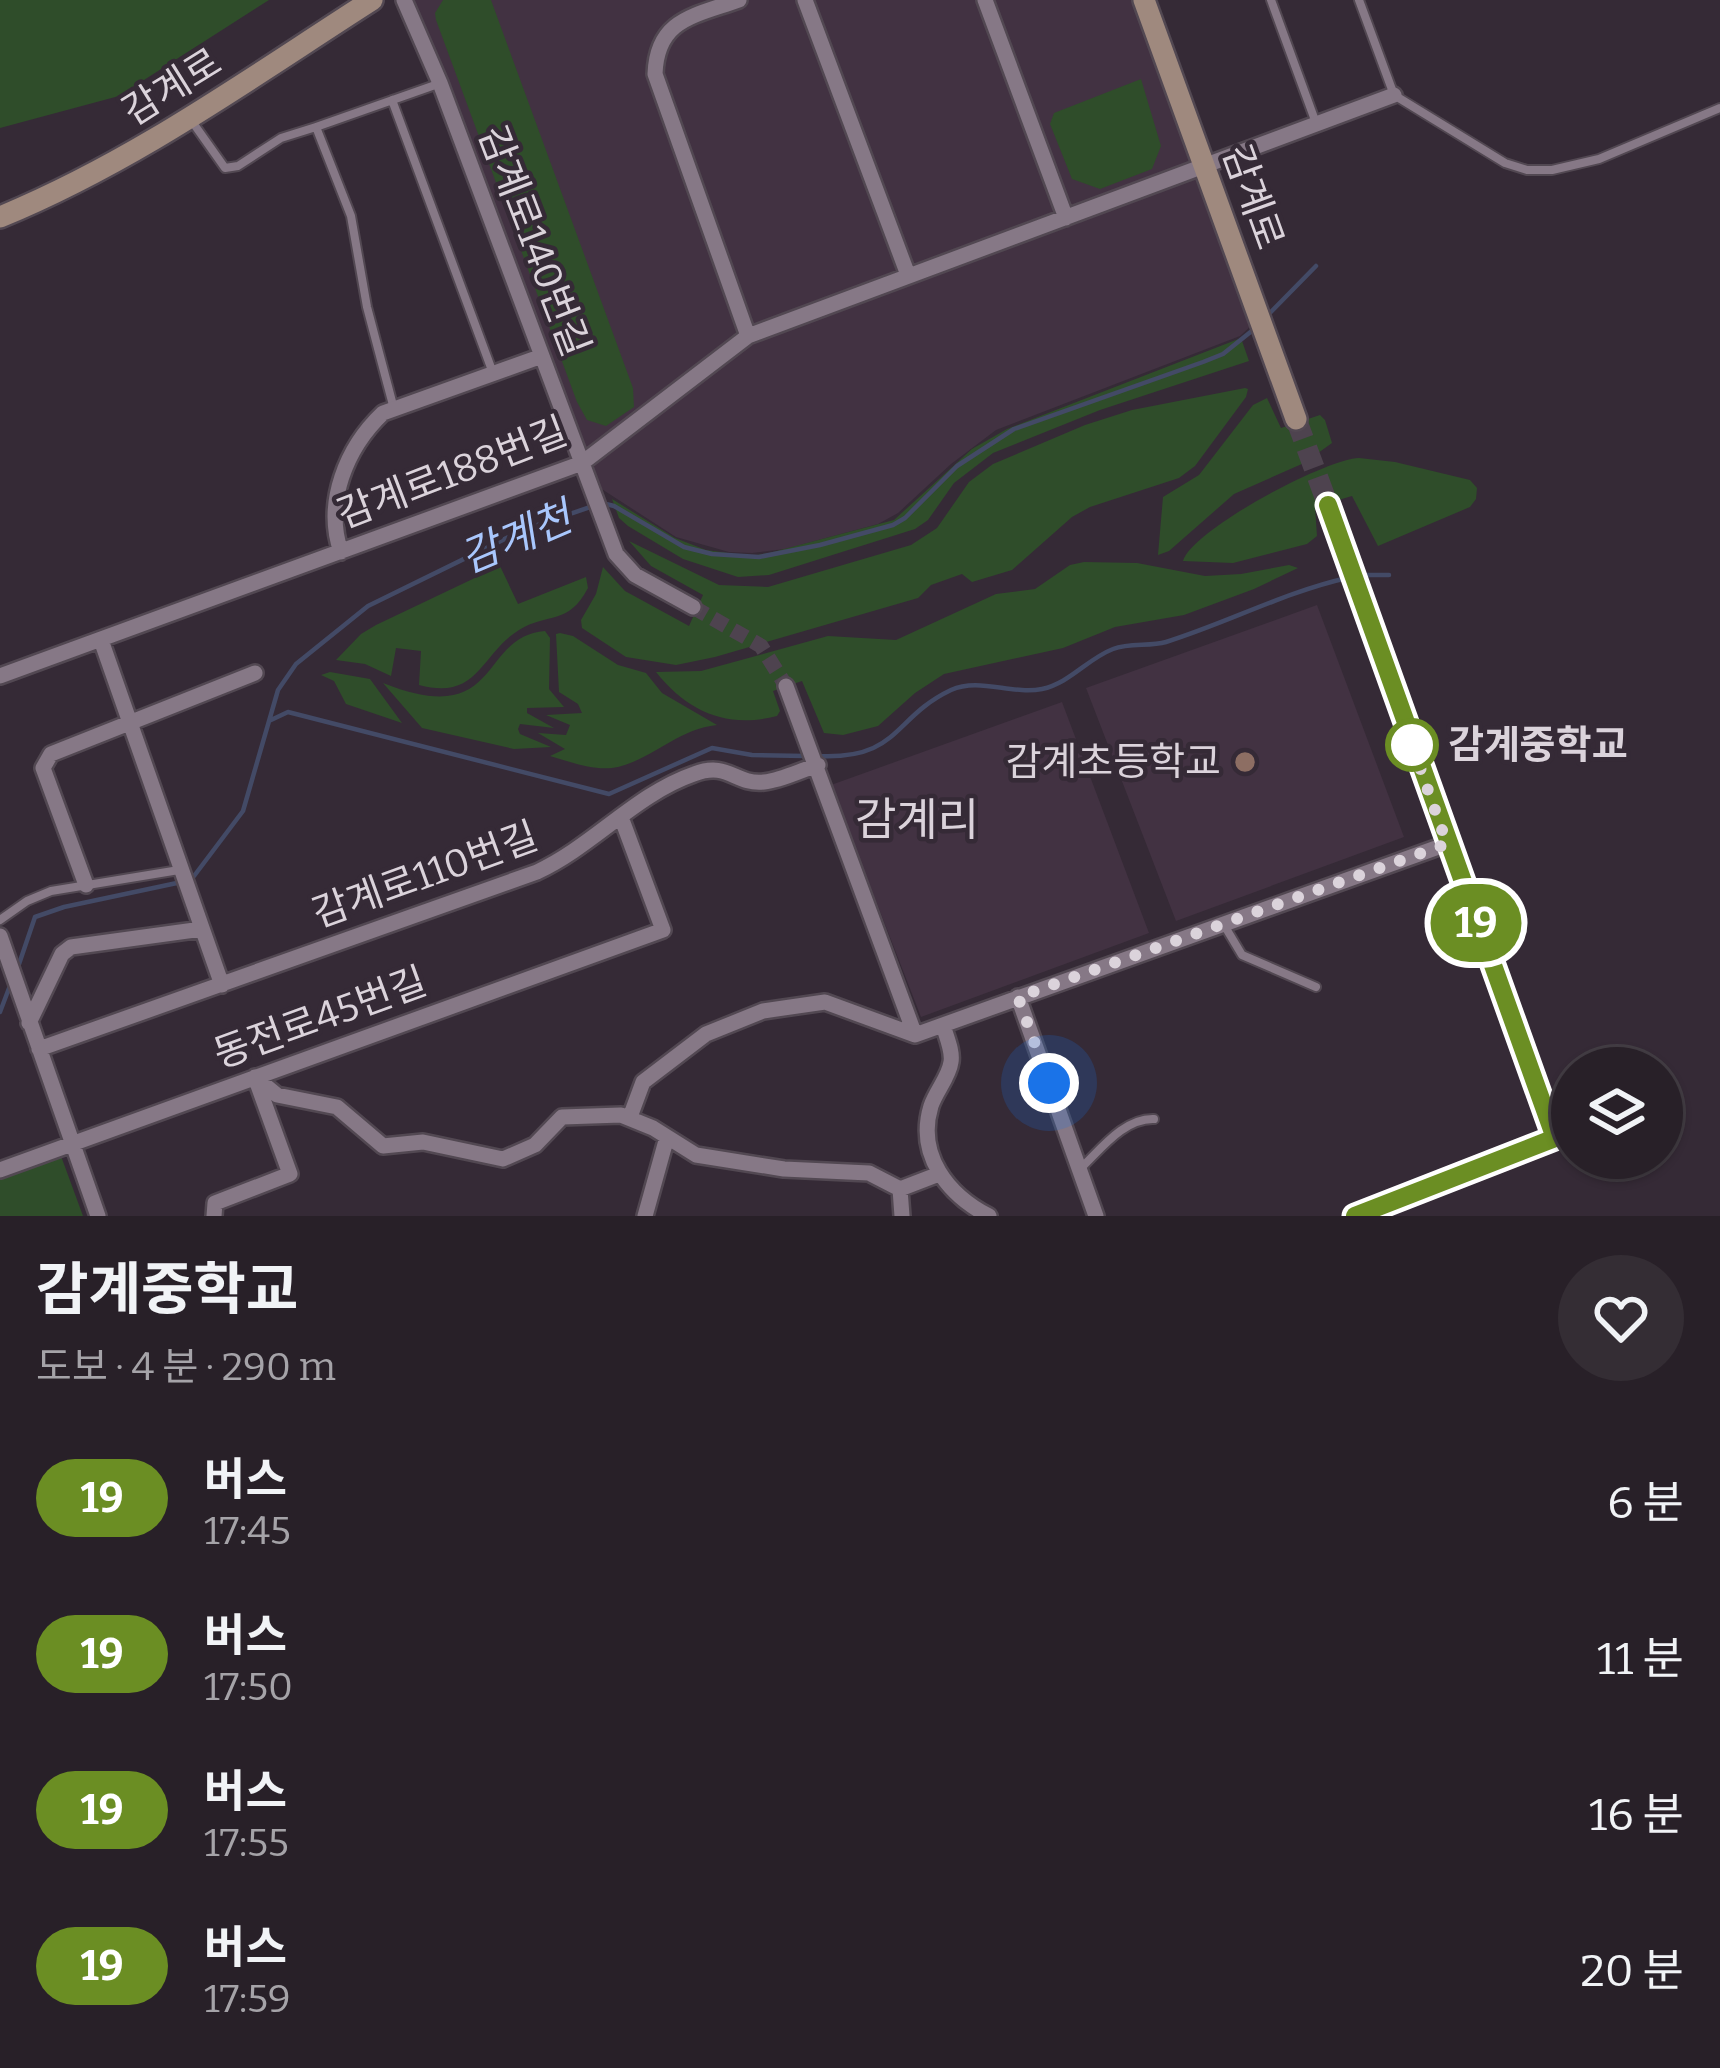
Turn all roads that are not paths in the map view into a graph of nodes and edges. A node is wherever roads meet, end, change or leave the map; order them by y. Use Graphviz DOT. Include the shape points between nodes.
graph roads {
  1 [pos="372,0"];
  2 [pos="404,0"];
  3 [pos="739,0"];
  4 [pos="806,0"];
  5 [pos="986,0"];
  6 [pos="1144,0"];
  7 [pos="1271,0"];
  8 [pos="1359,0"];
  9 [pos="440,83"];
  10 [pos="1394,95"];
  11 [pos="392,100"];
  12 [pos="1720,108"];
  13 [pos="191,120"];
  14 [pos="1316,124"];
  15 [pos="316,128"];
  16 [pos="1204,167"];
  17 [pos="0,218"];
  18 [pos="1066,218"];
  19 [pos="908,275"];
  20 [pos="748,336"];
  21 [pos="542,356"];
  22 [pos="494,374"];
  23 [pos="394,410"];
  24 [pos="1296,419"];
  25 [pos="582,464"];
  26 [pos="1328,505"];
  27 [pos="341,552"];
  28 [pos="693,608"];
  29 [pos="101,640"];
  30 [pos="255,673"];
  31 [pos="0,676"];
  32 [pos="786,686"];
  33 [pos="128,723"];
  34 [pos="818,765"];
  35 [pos="621,817"];
  36 [pos="1447,844"];
  37 [pos="179,871"];
  38 [pos="86,885"];
  39 [pos="0,920"];
  40 [pos="1224,924"];
  41 [pos="202,929"];
  42 [pos="0,936"];
  43 [pos="3,958"];
  44 [pos="222,985"];
  45 [pos="1316,987"];
  46 [pos="1018,997"];
  47 [pos="26,1016"];
  48 [pos="943,1025"];
  49 [pos="915,1035"];
  50 [pos="39,1049"];
  51 [pos="255,1077"];
  52 [pos="629,1117"];
  53 [pos="1154,1119"];
  54 [pos="667,1137"];
  55 [pos="73,1144"];
  56 [pos="1080,1169"];
  57 [pos="0,1170"];
  58 [pos="940,1174"];
  59 [pos="900,1189"];
  60 [pos="98,1216"];
  61 [pos="214,1216"];
  62 [pos="645,1216"];
  63 [pos="902,1216"];
  64 [pos="988,1216"];
  65 [pos="1096,1216"];
  66 [pos="1355,1216"];
  1 -- 13 [label="main road, 감계로"];
  2 -- 9 [label="street, 감계로140번길"];
  3 -- 20 [label="street" via="666,32 655,74"];
  4 -- 19 [label="street"];
  5 -- 18 [label="street"];
  6 -- 16 [label="main road, 감계로"];
  7 -- 14 [label="lane"];
  8 -- 10 [label="lane"];
  9 -- 11 [label="lane"];
  9 -- 21 [label="street, 감계로140번길"];
  10 -- 12 [label="lane" via="1526,170 1599,159"];
  10 -- 14 [label="street, 감계로188번길"];
  11 -- 15 [label="lane"];
  11 -- 22 [label="lane"];
  13 -- 15 [label="lane" via="225,168"];
  13 -- 17 [label="main road, 감계로"];
  14 -- 16 [label="street, 감계로188번길"];
  15 -- 23 [label="lane" via="351,216"];
  16 -- 18 [label="street, 감계로188번길"];
  16 -- 24 [label="main road, 감계로"];
  18 -- 19 [label="street, 감계로188번길"];
  19 -- 20 [label="street, 감계로188번길"];
  20 -- 25 [label="street, 감계로188번길"];
  21 -- 22 [label="street"];
  21 -- 25 [label="street, 감계로140번길"];
  22 -- 23 [label="street"];
  23 -- 27 [label="street" via="370,425 338,484 333,528"];
  25 -- 27 [label="street, 감계로188번길"];
  25 -- 28 [label="street, 감계로140번길" via="624,565"];
  26 -- 36 [label="main road"];
  27 -- 29 [label="street, 감계로188번길"];
  29 -- 31 [label="street, 감계로188번길"];
  29 -- 33 [label="street"];
  30 -- 33 [label="street"];
  32 -- 34 [label="street"];
  33 -- 37 [label="street"];
  33 -- 38 [label="street" via="44,760"];
  34 -- 35 [label="street, 감계로110번길" via="766,782 709,769"];
  34 -- 49 [label="street"];
  35 -- 44 [label="street, 감계로110번길" via="537,872"];
  35 -- 51 [label="street, 동전로45번길" via="663,930"];
  36 -- 40 [label="street"];
  36 -- 66 [label="main road" via="1555,1138"];
  37 -- 38 [label="lane"];
  37 -- 41 [label="street"];
  38 -- 39 [label="lane" via="39,895"];
  40 -- 45 [label="lane" via="1242,956"];
  40 -- 46 [label="street"];
  41 -- 44 [label="street"];
  41 -- 47 [label="street" via="71,947"];
  42 -- 43 [label="street"];
  43 -- 47 [label="street"];
  44 -- 50 [label="street, 감계로110번길"];
  46 -- 48 [label="street"];
  46 -- 56 [label="street"];
  47 -- 50 [label="street"];
  48 -- 49 [label="street"];
  48 -- 58 [label="street" via="952,1058 928,1122"];
  49 -- 52 [label="street" via="825,1002 763,1011 706,1034 643,1082"];
  50 -- 55 [label="street"];
  51 -- 52 [label="street" via="277,1095 337,1107 383,1145 423,1142 488,1158 519,1155 562,1117"];
  51 -- 55 [label="street, 동전로45번길"];
  51 -- 61 [label="street" via="290,1174 215,1203"];
  52 -- 54 [label="street"];
  53 -- 56 [label="lane" via="1126,1126"];
  54 -- 59 [label="street" via="695,1155 869,1173"];
  54 -- 62 [label="street"];
  55 -- 57 [label="street, 동전로45번길"];
  55 -- 60 [label="street"];
  56 -- 65 [label="street"];
  58 -- 59 [label="street"];
  58 -- 64 [label="street" via="964,1203"];
  59 -- 63 [label="street"];
}
